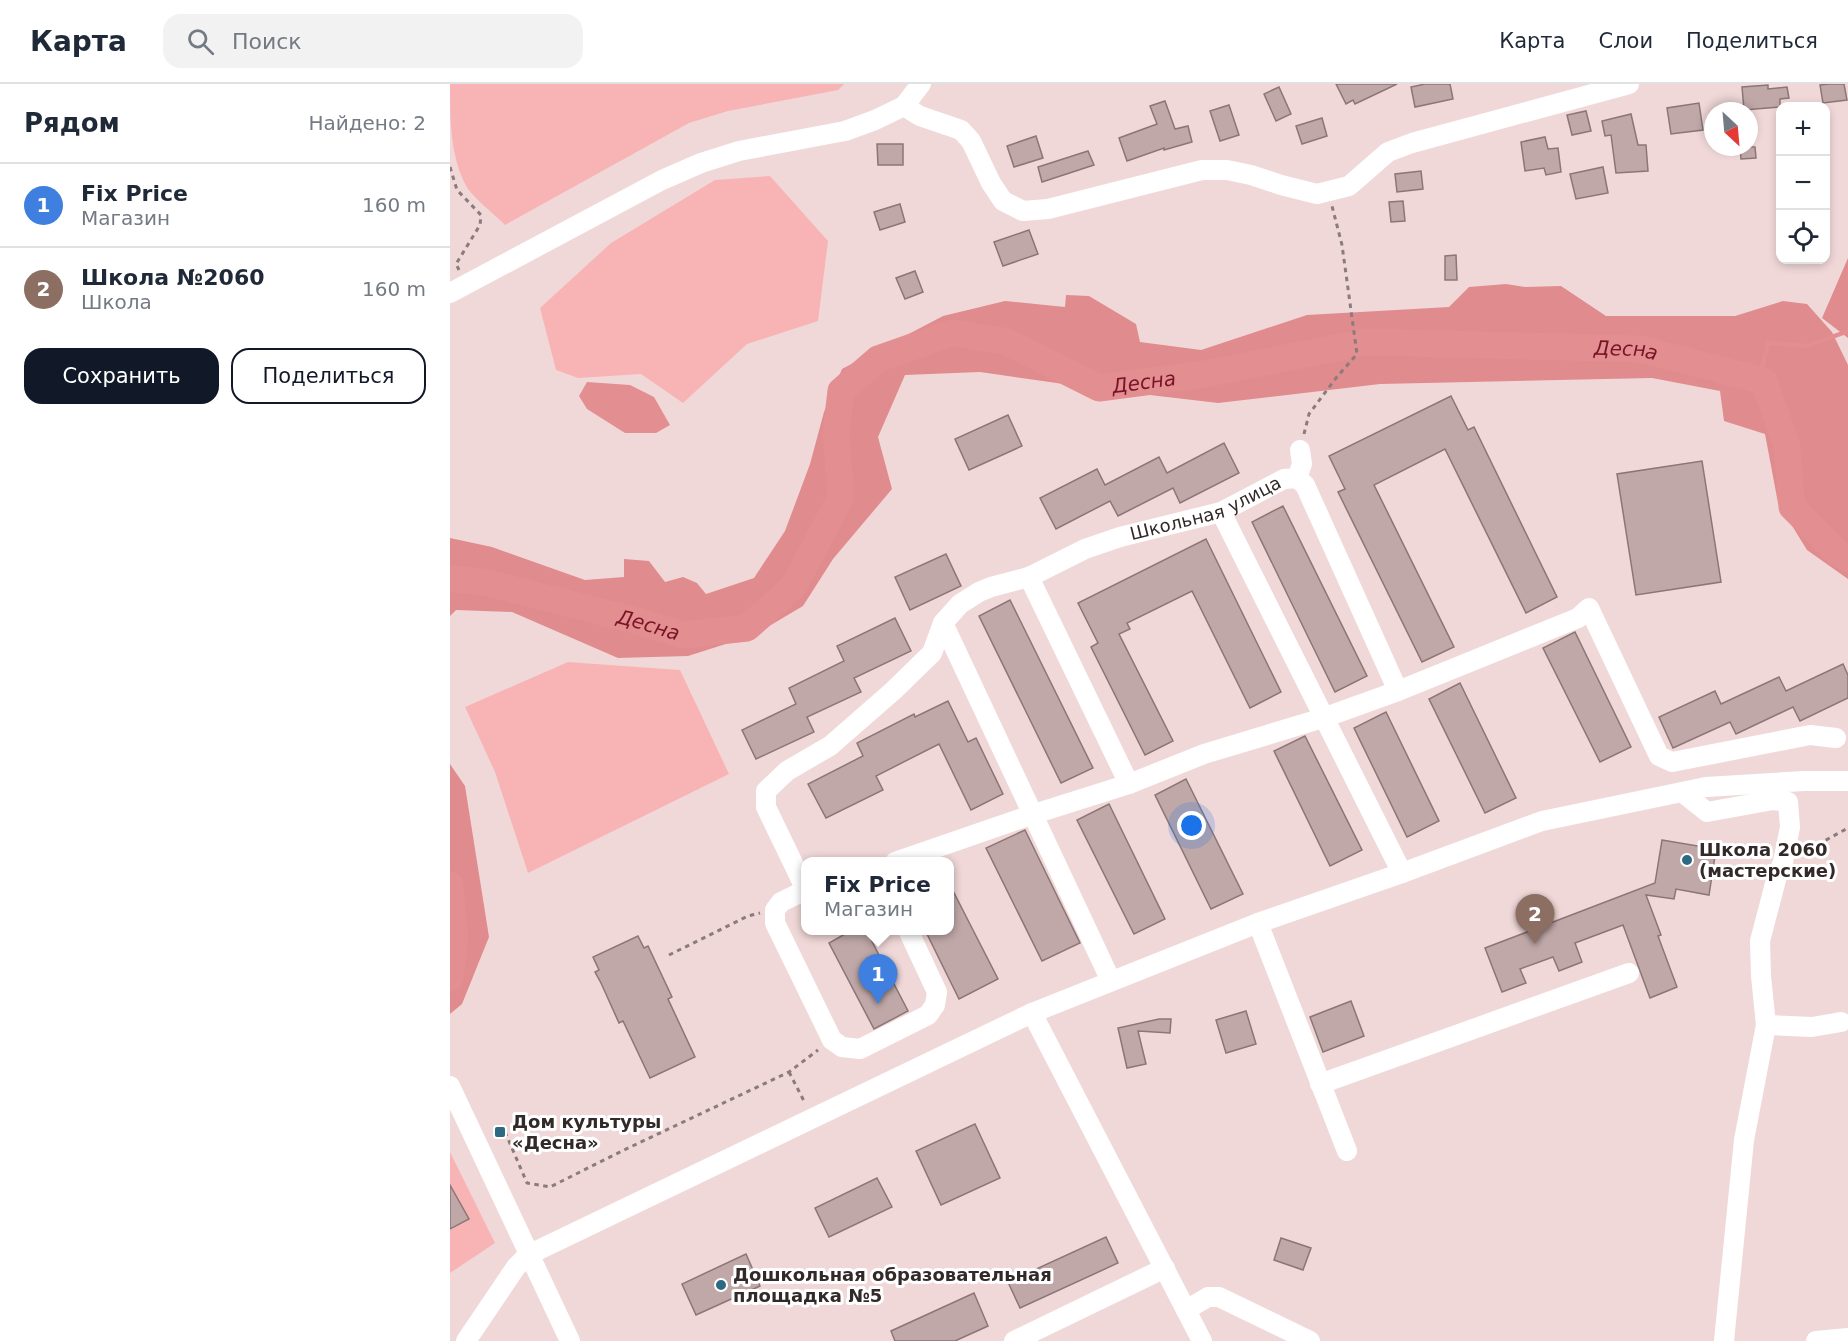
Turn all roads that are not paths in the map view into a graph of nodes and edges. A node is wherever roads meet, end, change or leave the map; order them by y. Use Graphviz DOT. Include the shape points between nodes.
graph roads {
  1 [pos="921,84"];
  2 [pos="1629,84"];
  3 [pos="904,106"];
  4 [pos="459,289"];
  5 [pos="1300,450"];
  6 [pos="1297,478"];
  7 [pos="1221,512"];
  8 [pos="1029,577"];
  9 [pos="943,623"];
  10 [pos="1398,691"];
  11 [pos="1323,718"];
  12 [pos="1836,738"];
  13 [pos="1848,781"];
  14 [pos="1129,784"];
  15 [pos="1683,793"];
  16 [pos="1034,814"];
  17 [pos="908,857"];
  18 [pos="1402,873"];
  19 [pos="801,880"];
  20 [pos="801,892"];
  21 [pos="1258,923"];
  22 [pos="910,935"];
  23 [pos="1629,973"];
  24 [pos="1111,981"];
  25 [pos="1032,1013"];
  26 [pos="1841,1022"];
  27 [pos="1766,1025"];
  28 [pos="1320,1084"];
  29 [pos="450,1086"];
  30 [pos="1347,1151"];
  31 [pos="528,1256"];
  32 [pos="1165,1268"];
  33 [pos="1186,1310"];
  34 [pos="1848,1338"];
  35 [pos="466,1341"];
  36 [pos="570,1341"];
  37 [pos="1014,1341"];
  38 [pos="1202,1341"];
  39 [pos="1310,1341"];
  40 [pos="1724,1341"];
  41 [pos="1816,1341"];
  1 -- 3 [label="street"];
  2 -- 3 [label="street" via="1412,143 1388,152 1349,186 1317,194 1251,175 1202,170 1048,209 1023,211 1003,201 972,141 961,130 920,116"];
  3 -- 4 [label="street" via="845,131 739,151 701,163"];
  5 -- 6 [label="street" via="1302,464"];
  6 -- 7 [label="street, Школьная улица" via="1284,479"];
  6 -- 10 [label="street, Школьная улица" via="1305,485"];
  7 -- 8 [label="street, Школьная улица" via="1120,537 1085,549"];
  7 -- 11 [label="street"];
  8 -- 9 [label="street, Школьная улица" via="979,592 960,604"];
  8 -- 14 [label="street"];
  9 -- 16 [label="street"];
  9 -- 19 [label="street, Школьная улица" via="932,653 893,691 830,746 787,771 766,791 766,807"];
  10 -- 11 [label="street"];
  10 -- 12 [label="street" via="1578,618 1589,608 1659,756 1672,762 1810,735"];
  11 -- 14 [label="street" via="1204,754"];
  11 -- 18 [label="street"];
  13 -- 15 [label="street" via="1706,787"];
  14 -- 16 [label="street"];
  15 -- 18 [label="street" via="1542,821"];
  15 -- 27 [label="street" via="1707,812 1773,800 1788,802 1790,827 1761,941"];
  16 -- 17 [label="street"];
  16 -- 24 [label="street"];
  18 -- 21 [label="street"];
  20 -- 22 [label="street" via="781,902 775,910 775,923 832,1040 842,1047 860,1049 928,1015 935,1005 937,992"];
  21 -- 24 [label="street"];
  21 -- 28 [label="street"];
  23 -- 28 [label="street"];
  24 -- 25 [label="street"];
  25 -- 31 [label="street"];
  25 -- 32 [label="street"];
  26 -- 27 [label="street" via="1812,1027"];
  27 -- 40 [label="street" via="1744,1140"];
  28 -- 30 [label="street"];
  29 -- 31 [label="street"];
  31 -- 35 [label="street" via="516,1267"];
  31 -- 36 [label="street"];
  32 -- 33 [label="street"];
  32 -- 37 [label="street"];
  33 -- 38 [label="street"];
  33 -- 39 [label="street" via="1208,1297 1219,1297"];
  34 -- 41 [label="street"];
}
